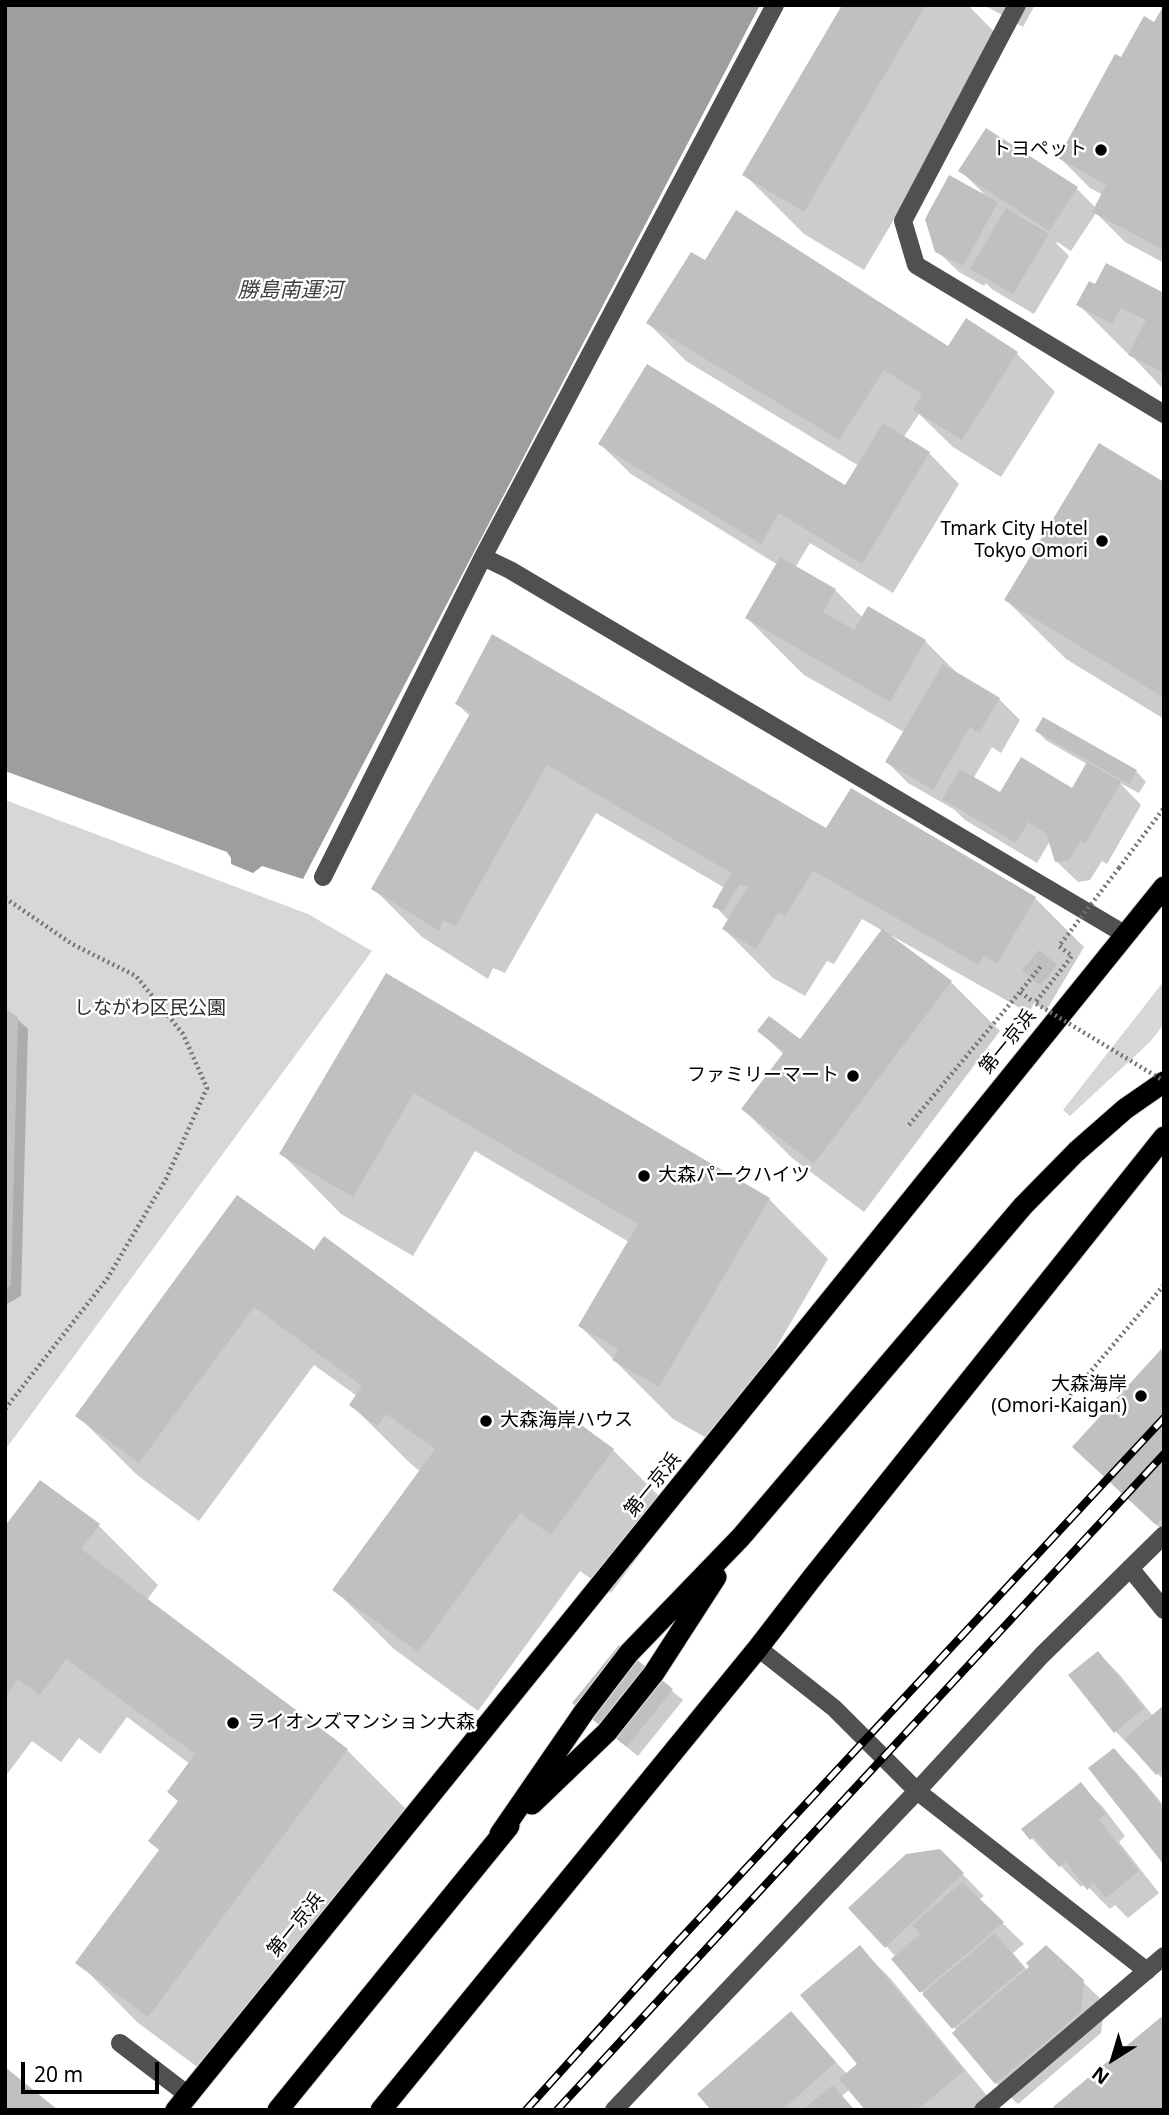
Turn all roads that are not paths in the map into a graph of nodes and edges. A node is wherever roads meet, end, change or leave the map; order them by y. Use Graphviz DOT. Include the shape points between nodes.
graph roads {
  1 [pos="775,5"];
  2 [pos="1017,5"];
  3 [pos="1164,414"];
  4 [pos="483,556"];
  5 [pos="323,877"];
  6 [pos="1164,887"];
  7 [pos="1157,903"];
  8 [pos="1126,935"];
  9 [pos="1164,1082"];
  10 [pos="1164,1136"];
  11 [pos="1164,1535"];
  12 [pos="741,1537"];
  13 [pos="1130,1568"];
  14 [pos="1164,1610"];
  15 [pos="758,1648"];
  16 [pos="917,1791"];
  17 [pos="500,1834"];
  18 [pos="1164,1956"];
  19 [pos="1147,1971"];
  20 [pos="120,2043"];
  21 [pos="182,2103"];
  22 [pos="278,2110"];
  23 [pos="381,2110"];
  24 [pos="614,2110"];
  25 [pos="983,2110"];
  1 -- 4 [label="street"];
  2 -- 3 [label="street" via="903,221 916,265"];
  4 -- 5 [label="street"];
  4 -- 8 [label="street"];
  6 -- 7 [label="highway, 第一京浜"];
  7 -- 8 [label="highway, 第一京浜"];
  8 -- 21 [label="highway, 第一京浜"];
  9 -- 12 [label="highway" via="1076,1152 1023,1206"];
  10 -- 15 [label="highway"];
  11 -- 13 [label="street"];
  12 -- 17 [label="highway" via="629,1653"];
  12 -- 17 [label="highway" via="654,1674 607,1732"];
  13 -- 14 [label="street"];
  13 -- 16 [label="street"];
  15 -- 16 [label="street" via="834,1707"];
  15 -- 23 [label="highway"];
  16 -- 19 [label="street"];
  16 -- 24 [label="street"];
  17 -- 22 [label="highway"];
  18 -- 19 [label="street"];
  19 -- 25 [label="street"];
  20 -- 21 [label="street"];
}
